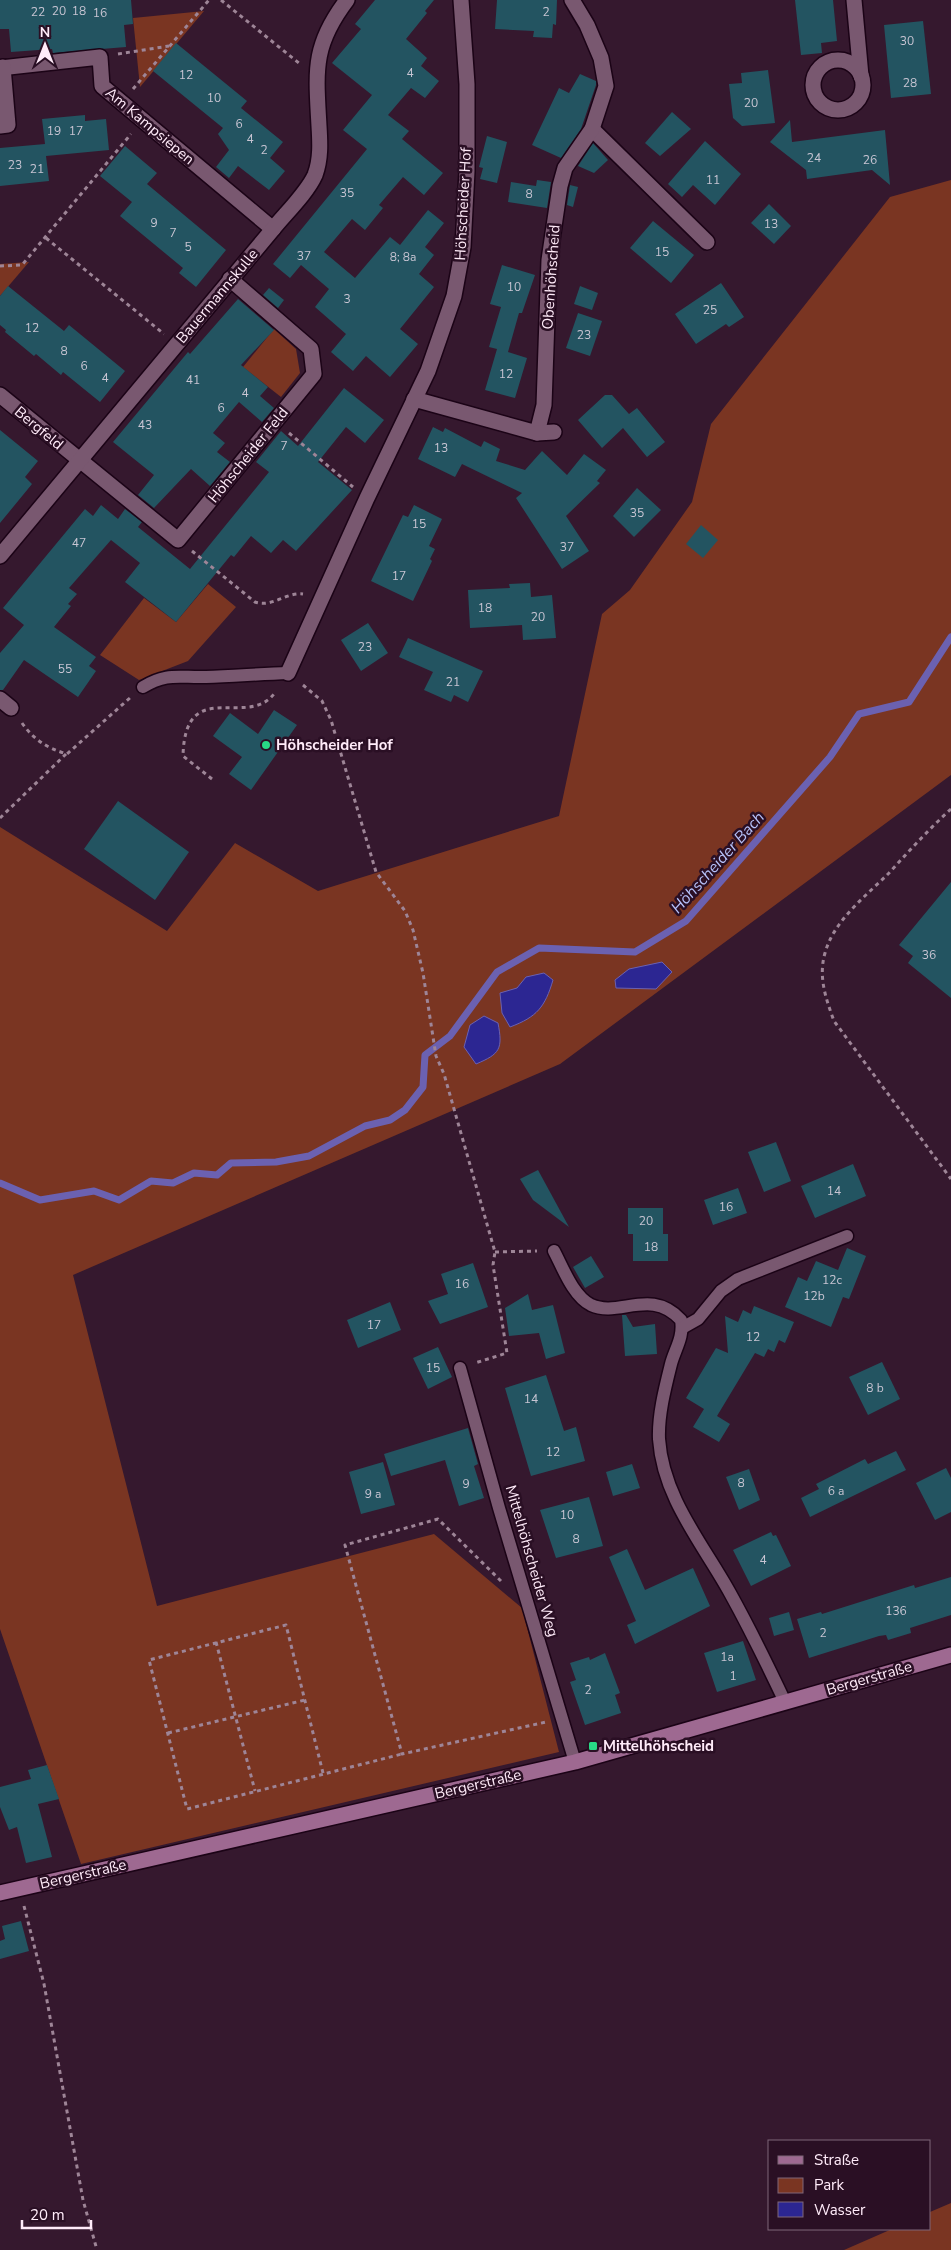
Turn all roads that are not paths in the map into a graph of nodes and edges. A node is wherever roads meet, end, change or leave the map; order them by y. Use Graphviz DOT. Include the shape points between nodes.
graph roads {
  1 [pos="347,0"];
  2 [pos="460,0"];
  3 [pos="572,0"];
  4 [pos="854,0"];
  5 [pos="1,68"];
  6 [pos="861,76"];
  7 [pos="0,126"];
  8 [pos="592,129"];
  9 [pos="273,230"];
  10 [pos="707,242"];
  11 [pos="230,280"];
  12 [pos="0,395"];
  13 [pos="414,399"];
  14 [pos="554,432"];
  15 [pos="537,433"];
  16 [pos="78,460"];
  17 [pos="0,556"];
  18 [pos="288,673"];
  19 [pos="142,687"];
  20 [pos="847,1236"];
  21 [pos="554,1251"];
  22 [pos="682,1328"];
  23 [pos="460,1368"];
  24 [pos="951,1655"];
  25 [pos="786,1702"];
  26 [pos="575,1762"];
  27 [pos="0,1893"];
  1 -- 9 [label="street, Bauermannskulle" via="325,34 317,69 318,165 311,181"];
  2 -- 13 [label="street, Höhscheider Hof" via="467,84 463,247 454,296 428,371"];
  3 -- 8 [label="street, Obenhöhscheid" via="587,25 606,77 601,107"];
  4 -- 6 [label="street"];
  5 -- 7 [label="street" via="8,125"];
  5 -- 9 [label="street, Am Kampsiepen" via="100,57 102,86"];
  8 -- 10 [label="street"];
  8 -- 15 [label="street, Obenhöhscheid" via="565,168 560,186 549,260 544,405"];
  9 -- 11 [label="street, Bauermannskulle"];
  11 -- 16 [label="street, Bauermannskulle"];
  11 -- 16 [label="street, Höhscheider Feld" via="311,349 314,374 178,540"];
  12 -- 16 [label="street, Bergfeld"];
  13 -- 15 [label="street"];
  13 -- 18 [label="street, Höhscheider Hof"];
  14 -- 15 [label="street"];
  16 -- 17 [label="street, Bauermannskulle"];
  18 -- 19 [label="lane" via="169,676"];
  20 -- 22 [label="lane" via="738,1279 721,1291 698,1318"];
  21 -- 22 [label="lane" via="575,1290 591,1305 649,1304 663,1307 681,1320"];
  22 -- 25 [label="lane" via="660,1418 662,1463 675,1499 743,1615"];
  23 -- 26 [label="lane, Mittelhöhscheider Weg"];
  24 -- 25 [label="street, Bergerstraße"];
  25 -- 26 [label="street, Bergerstraße"];
  26 -- 27 [label="street, Bergerstraße"];
}
